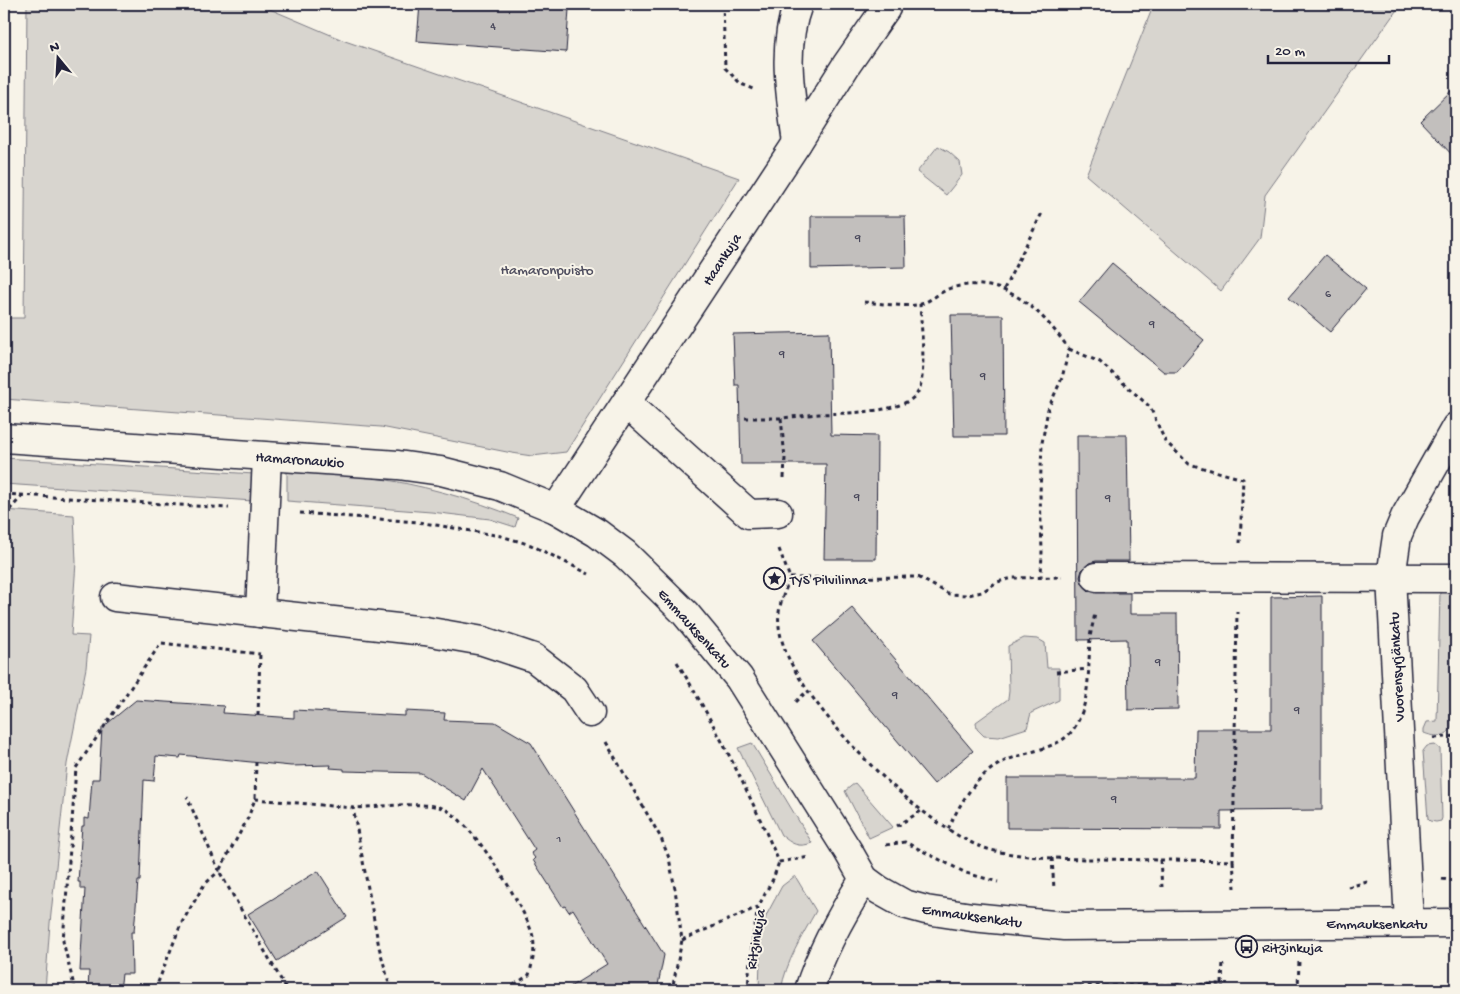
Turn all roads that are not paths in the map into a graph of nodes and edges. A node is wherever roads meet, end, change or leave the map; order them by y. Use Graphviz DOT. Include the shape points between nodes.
graph roads {
  1 [pos="798,4"];
  2 [pos="886,8"];
  3 [pos="798,143"];
  4 [pos="626,403"];
  5 [pos="1456,426"];
  6 [pos="4,438"];
  7 [pos="268,457"];
  8 [pos="1447,466"];
  9 [pos="556,509"];
  10 [pos="778,513"];
  11 [pos="1096,577"];
  12 [pos="1391,577"];
  13 [pos="1456,578"];
  14 [pos="116,597"];
  15 [pos="260,613"];
  16 [pos="590,713"];
  17 [pos="864,880"];
  18 [pos="1409,923"];
  19 [pos="1456,923"];
  20 [pos="809,990"];
  1 -- 3 [label="street" via="791,21 787,64"];
  2 -- 3 [label="street, Haankuja"];
  3 -- 4 [label="street, Haankuja"];
  4 -- 9 [label="street, Haankuja"];
  4 -- 10 [label="street" via="749,514"];
  5 -- 8 [label="street, Vuorensyrjänkatu"];
  6 -- 7 [label="street, Hamaronaukio"];
  7 -- 9 [label="street, Hamaronaukio" via="398,465 441,471 500,486"];
  7 -- 15 [label="street"];
  8 -- 12 [label="street, Vuorensyrjänkatu" via="1405,518 1397,536"];
  9 -- 17 [label="street, Emmauksenkatu" via="625,554 685,614 739,678"];
  11 -- 12 [label="street"];
  12 -- 13 [label="street"];
  12 -- 18 [label="street, Vuorensyrjänkatu"];
  14 -- 15 [label="street"];
  15 -- 16 [label="street" via="483,640 534,658 574,689"];
  17 -- 18 [label="street, Emmauksenkatu" via="904,904 926,910 1064,926"];
  17 -- 20 [label="street" via="841,916"];
  18 -- 19 [label="street, Emmauksenkatu"];
}
